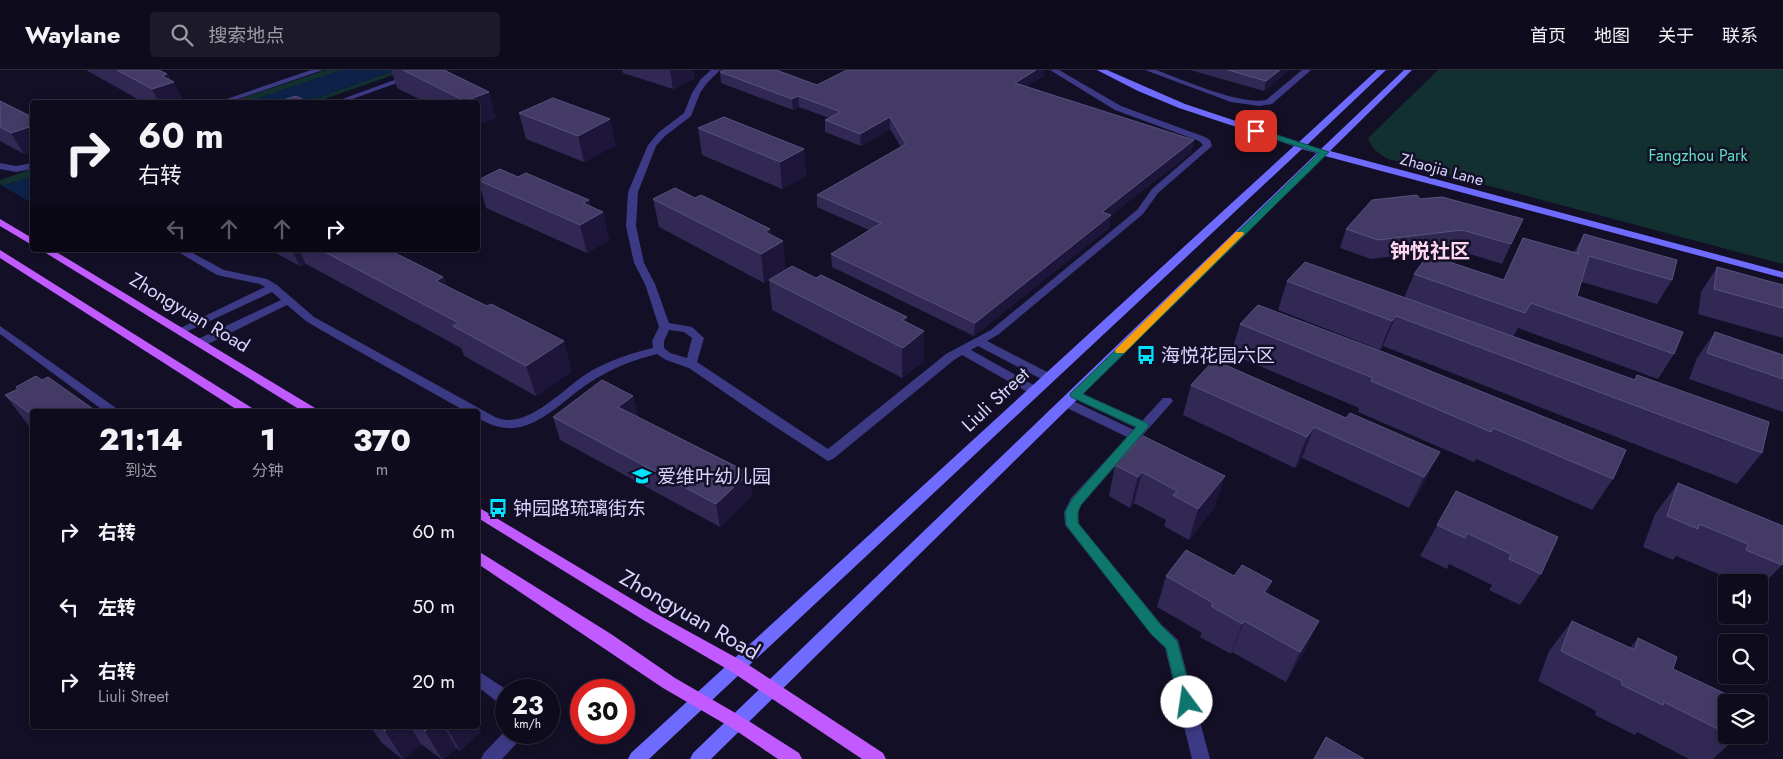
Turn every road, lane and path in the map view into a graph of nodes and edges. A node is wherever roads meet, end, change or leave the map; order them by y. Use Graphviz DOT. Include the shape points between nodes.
graph roads {
  1 [pos="319,70"];
  2 [pos="429,70"];
  3 [pos="716,70"];
  4 [pos="1054,70"];
  5 [pos="1101,70"];
  6 [pos="1149,70"];
  7 [pos="1307,70"];
  8 [pos="1382,70"];
  9 [pos="1408,70"];
  10 [pos="228,100"];
  11 [pos="344,100"];
  12 [pos="1302,145"];
  13 [pos="1325,152"];
  14 [pos="0,166"];
  15 [pos="30,166"];
  16 [pos="0,222"];
  17 [pos="30,241"];
  18 [pos="49,252"];
  19 [pos="184,252"];
  20 [pos="0,254"];
  21 [pos="1783,275"];
  22 [pos="273,287"];
  23 [pos="289,300"];
  24 [pos="665,327"];
  25 [pos="0,330"];
  26 [pos="180,332"];
  27 [pos="978,341"];
  28 [pos="200,343"];
  29 [pos="660,350"];
  30 [pos="962,350"];
  31 [pos="691,364"];
  32 [pos="1049,378"];
  33 [pos="1035,391"];
  34 [pos="1071,399"];
  35 [pos="1167,402"];
  36 [pos="109,409"];
  37 [pos="245,409"];
  38 [pos="308,409"];
  39 [pos="470,409"];
  40 [pos="480,414"];
  41 [pos="1140,431"];
  42 [pos="480,513"];
  43 [pos="480,558"];
  44 [pos="738,667"];
  45 [pos="480,680"];
  46 [pos="773,689"];
  47 [pos="495,691"];
  48 [pos="700,701"];
  49 [pos="738,723"];
  50 [pos="505,744"];
  51 [pos="490,759"];
  52 [pos="637,759"];
  53 [pos="699,759"];
  54 [pos="793,759"];
  55 [pos="877,759"];
  56 [pos="1201,759"];
  1 -- 10 [label="street"];
  2 -- 11 [label="street"];
  3 -- 24 [label="street" via="696,93 688,114 652,145 633,192 631,226 639,263"];
  4 -- 27 [label="street" via="1118,108 1202,139 1208,146 1155,190 1140,212 995,332"];
  5 -- 12 [label="main road, Zhaojia Lane" via="1191,108"];
  6 -- 7 [label="street" via="1234,100 1259,104 1268,102"];
  8 -- 12 [label="main road, Liuli Street"];
  9 -- 13 [label="main road"];
  12 -- 13 [label="main road, Zhaojia Lane"];
  12 -- 32 [label="main road, Liuli Street"];
  13 -- 21 [label="main road, Zhaojia Lane"];
  13 -- 34 [label="main road"];
  14 -- 15 [label="street"];
  16 -- 17 [label="main road"];
  18 -- 26 [label="main road, Zhongyuan Road"];
  19 -- 22 [label="street" via="221,273 262,281"];
  20 -- 37 [label="main road"];
  22 -- 23 [label="street"];
  22 -- 26 [label="street"];
  23 -- 28 [label="street"];
  23 -- 39 [label="street" via="310,319"];
  24 -- 29 [label="street" via="658,345"];
  24 -- 31 [label="street" via="682,328 698,338"];
  25 -- 36 [label="street"];
  26 -- 28 [label="main road, Zhongyuan Road"];
  27 -- 30 [label="street"];
  27 -- 32 [label="street"];
  28 -- 38 [label="main road, Zhongyuan Road"];
  29 -- 31 [label="street"];
  29 -- 40 [label="street" via="640,354 602,370 523,422 500,425"];
  30 -- 31 [label="street" via="828,456"];
  30 -- 33 [label="street"];
  32 -- 33 [label="main road, Liuli Street"];
  33 -- 44 [label="main road, Liuli Street"];
  34 -- 41 [label="street"];
  34 -- 46 [label="main road"];
  35 -- 41 [label="street"];
  41 -- 56 [label="street" via="1076,502 1071,512 1072,525 1172,645"];
  42 -- 44 [label="main road, Zhongyuan Road" via="650,618"];
  43 -- 48 [label="main road"];
  44 -- 46 [label="main road, Zhongyuan Road"];
  44 -- 48 [label="main road, Liuli Street"];
  45 -- 47 [label="street"];
  46 -- 49 [label="main road"];
  46 -- 55 [label="main road, Zhongyuan Road"];
  48 -- 49 [label="main road"];
  48 -- 52 [label="main road, Liuli Street"];
  49 -- 53 [label="main road"];
  49 -- 54 [label="main road"];
  50 -- 51 [label="street"];
}
